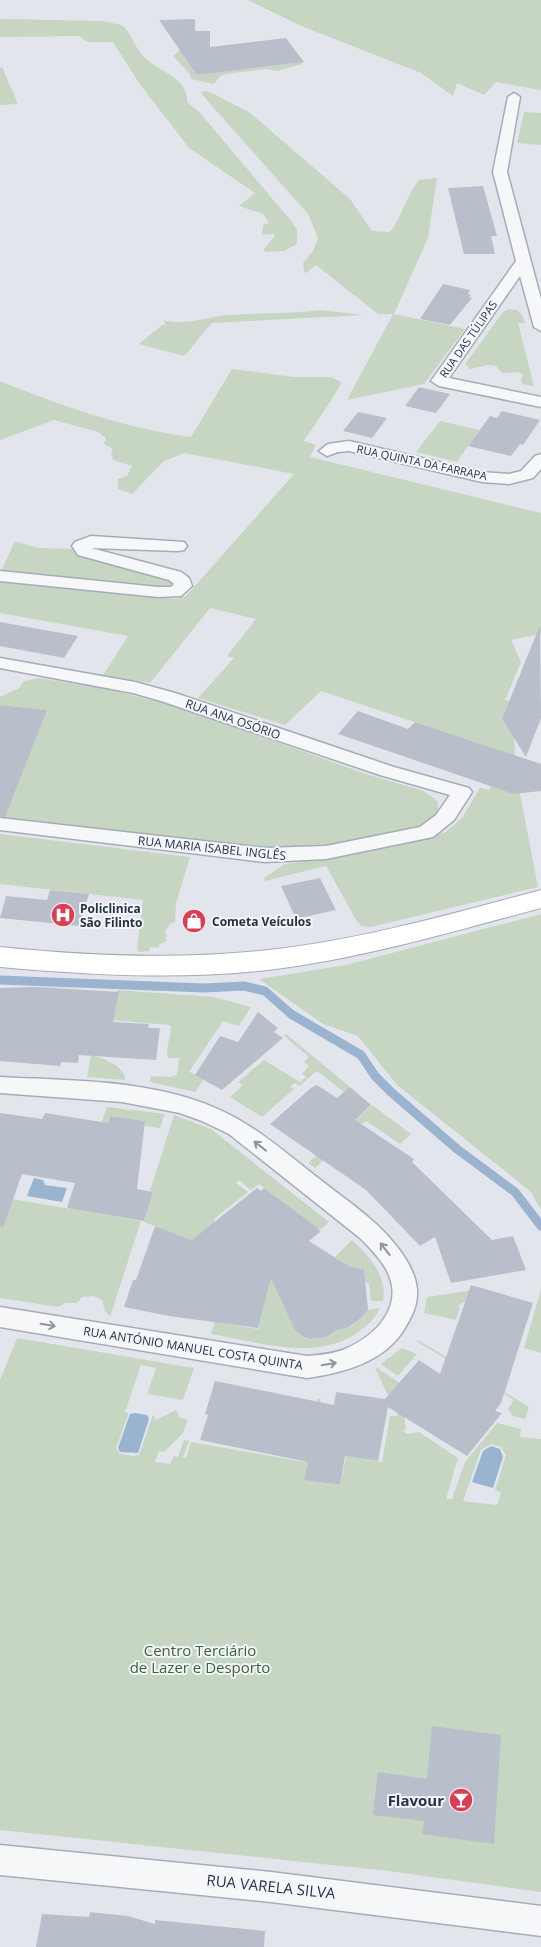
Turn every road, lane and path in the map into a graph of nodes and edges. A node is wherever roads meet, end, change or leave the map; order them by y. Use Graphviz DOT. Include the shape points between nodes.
graph roads {
  1 [pos="514,97"];
  2 [pos="524,260"];
  3 [pos="541,327"];
  4 [pos="541,402"];
  5 [pos="327,451"];
  6 [pos="541,459"];
  7 [pos="178,546"];
  8 [pos="0,576"];
  9 [pos="2,668"];
  10 [pos="462,792"];
  11 [pos="0,824"];
  12 [pos="541,899"];
  13 [pos="0,957"];
  14 [pos="0,1085"];
  15 [pos="0,1317"];
  16 [pos="0,1860"];
  17 [pos="541,1921"];
  1 -- 2 [label="street" via="500,172"];
  2 -- 3 [label="street"];
  2 -- 4 [label="street, RUA DAS TÚLIPAS" via="438,381"];
  5 -- 6 [label="street, RUA QUINTA DA FARRAPA" via="349,446 482,477 509,479 527,475"];
  7 -- 8 [label="street" via="91,541 81,546 96,556 175,576 183,586 175,592"];
  9 -- 10 [label="street, RUA ANA OSÓRIO" via="135,688"];
  10 -- 11 [label="street, RUA MARIA ISABEL INGLÊS" via="445,820 426,832 339,852 303,856 265,855"];
  12 -- 13 [label="main road" via="406,934 269,960 200,966 130,966"];
  15 -- 14 [label="street, RUA ANTÓNIO MANUEL COSTA QUINTA, one-way" via="307,1367 331,1365 352,1358 383,1339 404,1308 406,1292 402,1275 393,1260 367,1229 219,1117 148,1097"];
  16 -- 17 [label="street, RUA VARELA SILVA" via="295,1888"];
}
